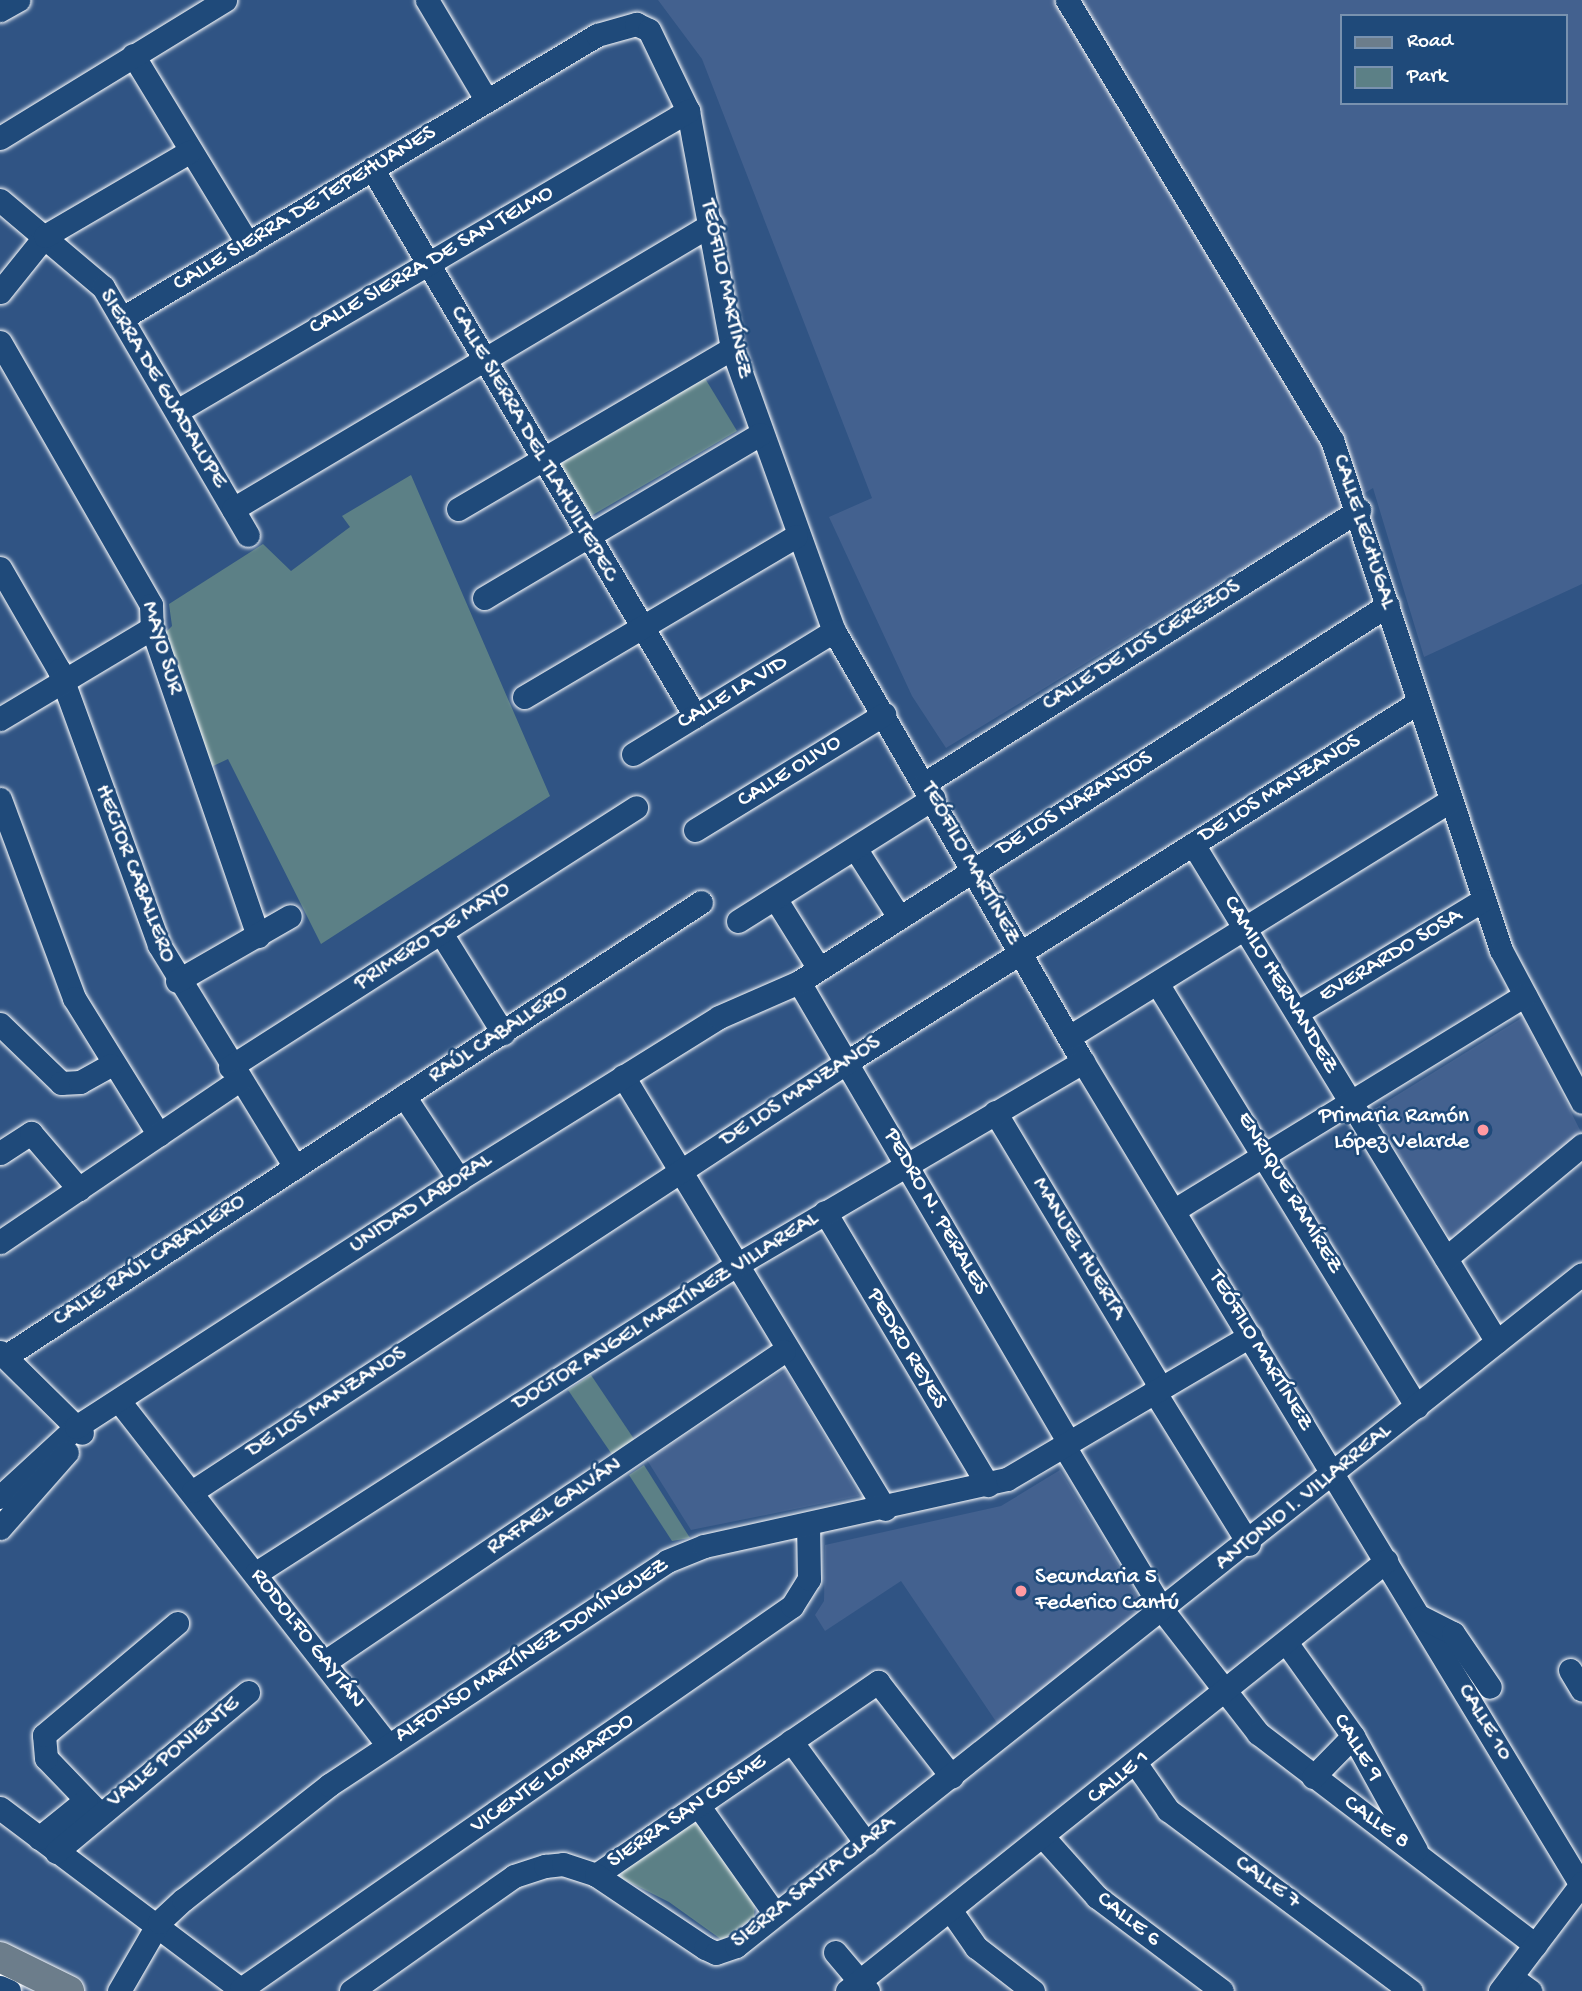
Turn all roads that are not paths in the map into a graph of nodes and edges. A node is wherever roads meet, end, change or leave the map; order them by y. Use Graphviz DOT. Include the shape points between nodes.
graph roads {
  1 [pos="18,0"];
  2 [pos="225,0"];
  3 [pos="1067,0"];
  4 [pos="434,2"];
  5 [pos="0,10"];
  6 [pos="133,55"];
  7 [pos="487,101"];
  8 [pos="688,111"];
  9 [pos="0,138"];
  10 [pos="189,152"];
  11 [pos="373,170"];
  12 [pos="0,200"];
  13 [pos="712,224"];
  14 [pos="45,236"];
  15 [pos="247,244"];
  16 [pos="429,264"];
  17 [pos="0,292"];
  18 [pos="124,317"];
  19 [pos="0,342"];
  20 [pos="732,348"];
  21 [pos="482,359"];
  22 [pos="177,411"];
  23 [pos="760,434"];
  24 [pos="543,459"];
  25 [pos="233,509"];
  26 [pos="458,509"];
  27 [pos="1359,510"];
  28 [pos="248,535"];
  29 [pos="587,536"];
  30 [pos="796,536"];
  31 [pos="0,568"];
  32 [pos="484,598"];
  33 [pos="1388,605"];
  34 [pos="152,628"];
  35 [pos="641,628"];
  36 [pos="834,631"];
  37 [pos="64,686"];
  38 [pos="524,697"];
  39 [pos="1417,703"];
  40 [pos="884,714"];
  41 [pos="695,716"];
  42 [pos="0,719"];
  43 [pos="634,754"];
  44 [pos="929,791"];
  45 [pos="0,799"];
  46 [pos="1450,801"];
  47 [pos="636,807"];
  48 [pos="695,830"];
  49 [pos="1193,844"];
  50 [pos="855,848"];
  51 [pos="972,869"];
  52 [pos="775,898"];
  53 [pos="1483,900"];
  54 [pos="701,902"];
  55 [pos="897,914"];
  56 [pos="290,916"];
  57 [pos="738,920"];
  58 [pos="1246,927"];
  59 [pos="441,933"];
  60 [pos="258,936"];
  61 [pos="1019,953"];
  62 [pos="818,967"];
  63 [pos="177,981"];
  64 [pos="799,982"];
  65 [pos="1157,983"];
  66 [pos="1525,995"];
  67 [pos="761,1000"];
  68 [pos="1298,1012"];
  69 [pos="0,1024"];
  70 [pos="503,1033"];
  71 [pos="1069,1037"];
  72 [pos="847,1062"];
  73 [pos="1083,1062"];
  74 [pos="111,1065"];
  75 [pos="234,1074"];
  76 [pos="623,1076"];
  77 [pos="404,1096"];
  78 [pos="1351,1102"];
  79 [pos="1582,1102"];
  80 [pos="995,1112"];
  81 [pos="159,1135"];
  82 [pos="1582,1145"];
  83 [pos="0,1153"];
  84 [pos="1266,1153"];
  85 [pos="907,1163"];
  86 [pos="295,1167"];
  87 [pos="679,1171"];
  88 [pos="458,1180"];
  89 [pos="79,1189"];
  90 [pos="1176,1209"];
  91 [pos="825,1212"];
  92 [pos="0,1241"];
  93 [pos="1446,1258"];
  94 [pos="733,1267"];
  95 [pos="1582,1274"];
  96 [pos="1250,1336"];
  97 [pos="1497,1342"];
  98 [pos="783,1351"];
  99 [pos="3,1354"];
  100 [pos="1157,1389"];
  101 [pos="119,1401"];
  102 [pos="1417,1407"];
  103 [pos="82,1427"];
  104 [pos="1066,1445"];
  105 [pos="1334,1474"];
  106 [pos="988,1485"];
  107 [pos="193,1491"];
  108 [pos="0,1497"];
  109 [pos="885,1509"];
  110 [pos="808,1524"];
  111 [pos="0,1528"];
  112 [pos="1249,1544"];
  113 [pos="1386,1561"];
  114 [pos="256,1573"];
  115 [pos="1163,1611"];
  116 [pos="1421,1617"];
  117 [pos="177,1623"];
  118 [pos="1288,1645"];
  119 [pos="326,1661"];
  120 [pos="1490,1687"];
  121 [pos="248,1692"];
  122 [pos="1223,1694"];
  123 [pos="1024,1720"];
  124 [pos="1353,1736"];
  125 [pos="791,1741"];
  126 [pos="388,1745"];
  127 [pos="1136,1765"];
  128 [pos="952,1777"];
  129 [pos="1312,1777"];
  130 [pos="698,1805"];
  131 [pos="92,1807"];
  132 [pos="0,1808"];
  133 [pos="1044,1839"];
  134 [pos="866,1843"];
  135 [pos="48,1845"];
  136 [pos="1420,1856"];
  137 [pos="596,1875"];
  138 [pos="1579,1893"];
  139 [pos="951,1911"];
  140 [pos="775,1914"];
  141 [pos="159,1922"];
  142 [pos="1535,1945"];
  143 [pos="835,1952"];
  144 [pos="0,1957"];
  145 [pos="1506,1984"];
  146 [pos="0,1987"];
  147 [pos="858,1988"];
  148 [pos="242,1990"];
  149 [pos="9,1991"];
  150 [pos="69,1991"];
  151 [pos="119,1991"];
  152 [pos="351,1991"];
  153 [pos="1033,1991"];
  154 [pos="1222,1991"];
  155 [pos="1410,1991"];
  156 [pos="1530,1991"];
  1 -- 5 [label="street"];
  2 -- 6 [label="street"];
  3 -- 27 [label="street, CALLE LECHUGAL" via="1332,440"];
  4 -- 7 [label="street"];
  6 -- 9 [label="street"];
  6 -- 10 [label="street"];
  7 -- 8 [label="street, CALLE SIERRA DE TEPEHUANES" via="597,35 636,24 661,46"];
  7 -- 11 [label="street, CALLE SIERRA DE TEPEHUANES"];
  8 -- 13 [label="street, TEÓFILO MARTÍNEZ"];
  8 -- 16 [label="street, CALLE SIERRA DE SAN TELMO"];
  10 -- 14 [label="street"];
  10 -- 15 [label="street"];
  11 -- 15 [label="street, CALLE SIERRA DE TEPEHUANES"];
  11 -- 16 [label="street, CALLE SIERRA DEL TLAHUILTEPEC"];
  12 -- 14 [label="street, SIERRA DE GUADALUPE"];
  13 -- 20 [label="street, TEÓFILO MARTÍNEZ"];
  13 -- 21 [label="street"];
  14 -- 17 [label="street"];
  14 -- 18 [label="street, SIERRA DE GUADALUPE" via="90,271"];
  15 -- 18 [label="street, CALLE SIERRA DE TEPEHUANES"];
  16 -- 21 [label="street, CALLE SIERRA DEL TLAHUILTEPEC"];
  16 -- 22 [label="street, CALLE SIERRA DE SAN TELMO"];
  18 -- 22 [label="street, SIERRA DE GUADALUPE"];
  19 -- 34 [label="street, MAYO SUR" via="151,605"];
  20 -- 23 [label="street, TEÓFILO MARTÍNEZ"];
  20 -- 24 [label="street"];
  21 -- 24 [label="street, CALLE SIERRA DEL TLAHUILTEPEC"];
  21 -- 25 [label="street"];
  22 -- 25 [label="street, SIERRA DE GUADALUPE"];
  23 -- 29 [label="street"];
  23 -- 30 [label="street, TEÓFILO MARTÍNEZ"];
  24 -- 26 [label="street"];
  24 -- 29 [label="street, CALLE SIERRA DEL TLAHUILTEPEC"];
  25 -- 28 [label="street, SIERRA DE GUADALUPE"];
  27 -- 33 [label="street, CALLE LECHUGAL"];
  27 -- 44 [label="street, CALLE DE LOS CEREZOS"];
  29 -- 32 [label="street"];
  29 -- 35 [label="street, CALLE SIERRA DEL TLAHUILTEPEC"];
  30 -- 35 [label="street"];
  30 -- 36 [label="street, TEÓFILO MARTÍNEZ"];
  31 -- 37 [label="street, HECTOR CABALLERO"];
  33 -- 39 [label="street, CALLE LECHUGAL"];
  33 -- 51 [label="street, DE LOS NARANJOS"];
  34 -- 37 [label="street"];
  34 -- 60 [label="street, MAYO SUR"];
  35 -- 38 [label="street"];
  35 -- 41 [label="street, CALLE SIERRA DEL TLAHUILTEPEC"];
  36 -- 40 [label="street, TEÓFILO MARTÍNEZ"];
  36 -- 41 [label="street, CALLE LA VID"];
  37 -- 42 [label="street"];
  37 -- 63 [label="street, HECTOR CABALLERO"];
  39 -- 46 [label="street, CALLE LECHUGAL"];
  39 -- 49 [label="street, DE LOS MANZANOS"];
  40 -- 44 [label="street, TEÓFILO MARTÍNEZ"];
  40 -- 48 [label="street, CALLE OLIVO"];
  41 -- 43 [label="street, CALLE LA VID"];
  44 -- 50 [label="street, CALLE DE LOS CEREZOS"];
  44 -- 51 [label="street, TEÓFILO MARTÍNEZ"];
  45 -- 74 [label="street" via="65,978"];
  46 -- 53 [label="street, CALLE LECHUGAL"];
  46 -- 58 [label="street"];
  47 -- 59 [label="street, PRIMERO DE MAYO"];
  49 -- 58 [label="street, CAMILO HERNANDEZ"];
  49 -- 61 [label="street, DE LOS MANZANOS"];
  50 -- 52 [label="street, CALLE DE LOS CEREZOS"];
  50 -- 55 [label="street"];
  51 -- 55 [label="street, DE LOS NARANJOS"];
  51 -- 61 [label="street, TEÓFILO MARTÍNEZ"];
  52 -- 57 [label="street, CALLE DE LOS CEREZOS"];
  52 -- 62 [label="street"];
  53 -- 66 [label="street, CALLE LECHUGAL"];
  53 -- 68 [label="street, EVERARDO SOSA"];
  54 -- 70 [label="street, RAÚL CABALLERO"];
  55 -- 62 [label="street, DE LOS NARANJOS"];
  56 -- 60 [label="street"];
  58 -- 65 [label="street"];
  58 -- 68 [label="street, CAMILO HERNANDEZ"];
  59 -- 70 [label="street"];
  59 -- 75 [label="street, PRIMERO DE MAYO"];
  60 -- 63 [label="street"];
  61 -- 71 [label="street, TEÓFILO MARTÍNEZ"];
  61 -- 72 [label="street, DE LOS MANZANOS"];
  62 -- 64 [label="street, DE LOS NARANJOS"];
  63 -- 75 [label="street, HECTOR CABALLERO"];
  64 -- 67 [label="street, DE LOS NARANJOS"];
  64 -- 72 [label="street, PEDRO N. PERALES"];
  65 -- 71 [label="street"];
  65 -- 84 [label="street, ENRIQUE RAMÍREZ"];
  66 -- 78 [label="street"];
  66 -- 79 [label="street, CALLE LECHUGAL"];
  67 -- 76 [label="street, UNIDAD LABORAL"];
  68 -- 78 [label="street, CAMILO HERNANDEZ"];
  69 -- 74 [label="street" via="61,1083 80,1082"];
  70 -- 77 [label="street, RAÚL CABALLERO"];
  71 -- 73 [label="street, TEÓFILO MARTÍNEZ"];
  72 -- 85 [label="street, PEDRO N. PERALES"];
  72 -- 87 [label="street, DE LOS MANZANOS"];
  73 -- 80 [label="street, DOCTOR ANGEL MARTÍNEZ VILLAREAL"];
  73 -- 90 [label="street, TEÓFILO MARTÍNEZ"];
  74 -- 81 [label="street"];
  75 -- 81 [label="street, PRIMERO DE MAYO"];
  75 -- 86 [label="street, HECTOR CABALLERO"];
  76 -- 87 [label="street"];
  76 -- 88 [label="street, UNIDAD LABORAL"];
  77 -- 86 [label="street, RAÚL CABALLERO"];
  77 -- 88 [label="street"];
  78 -- 84 [label="street"];
  78 -- 93 [label="street, CAMILO HERNANDEZ"];
  80 -- 85 [label="street, DOCTOR ANGEL MARTÍNEZ VILLAREAL"];
  80 -- 100 [label="street, MANUEL HUERTA"];
  81 -- 89 [label="street, PRIMERO DE MAYO"];
  82 -- 93 [label="street"];
  83 -- 89 [label="street" via="31,1133"];
  84 -- 90 [label="street"];
  84 -- 102 [label="street, ENRIQUE RAMÍREZ"];
  85 -- 91 [label="street, DOCTOR ANGEL MARTÍNEZ VILLAREAL"];
  85 -- 104 [label="street, PEDRO N. PERALES"];
  86 -- 99 [label="street, CALLE RAÚL CABALLERO"];
  87 -- 94 [label="street"];
  87 -- 107 [label="street, DE LOS MANZANOS"];
  88 -- 101 [label="street, UNIDAD LABORAL"];
  89 -- 92 [label="street, PRIMERO DE MAYO"];
  90 -- 96 [label="street, TEÓFILO MARTÍNEZ"];
  91 -- 94 [label="street, DOCTOR ANGEL MARTÍNEZ VILLAREAL"];
  91 -- 106 [label="street, PEDRO REYES"];
  93 -- 97 [label="street, CAMILO HERNANDEZ"];
  94 -- 98 [label="street"];
  94 -- 114 [label="street, DOCTOR ANGEL MARTÍNEZ VILLAREAL"];
  95 -- 97 [label="street, ANTONIO I. VILLARREAL"];
  96 -- 100 [label="street, ALFONSO MARTÍNEZ DOMÍNGUEZ"];
  96 -- 105 [label="street, TEÓFILO MARTÍNEZ"];
  97 -- 102 [label="street, ANTONIO I. VILLARREAL"];
  98 -- 109 [label="street"];
  98 -- 119 [label="street, RAFAEL GALVÁN"];
  99 -- 103 [label="street"];
  100 -- 104 [label="street, ALFONSO MARTÍNEZ DOMÍNGUEZ"];
  100 -- 112 [label="street, MANUEL HUERTA"];
  101 -- 103 [label="street, UNIDAD LABORAL"];
  101 -- 107 [label="street, RODOLFO GAYTÁN"];
  102 -- 105 [label="street, ANTONIO I. VILLARREAL"];
  103 -- 108 [label="street, UNIDAD LABORAL"];
  103 -- 111 [label="street, UNIDAD LABORAL"];
  104 -- 106 [label="street, ALFONSO MARTÍNEZ DOMÍNGUEZ"];
  104 -- 115 [label="street, PEDRO N. PERALES"];
  105 -- 112 [label="street, ANTONIO I. VILLARREAL"];
  105 -- 113 [label="street, TEÓFILO MARTÍNEZ"];
  106 -- 109 [label="street, ALFONSO MARTÍNEZ DOMÍNGUEZ"];
  107 -- 114 [label="street, RODOLFO GAYTÁN"];
  109 -- 110 [label="street, ALFONSO MARTÍNEZ DOMÍNGUEZ"];
  110 -- 126 [label="street, ALFONSO MARTÍNEZ DOMÍNGUEZ" via="704,1546 667,1561"];
  110 -- 148 [label="street, VICENTE LOMBARDO" via="808,1579 792,1606"];
  112 -- 115 [label="street, ANTONIO I. VILLARREAL"];
  113 -- 116 [label="street, CALLE 10"];
  113 -- 118 [label="street, CALLE 1"];
  114 -- 119 [label="street, RODOLFO GAYTÁN"];
  115 -- 122 [label="street, PEDRO N. PERALES"];
  115 -- 123 [label="street, ANTONIO I. VILLARREAL"];
  116 -- 120 [label="street" via="1453,1633"];
  116 -- 138 [label="street, CALLE 10"];
  117 -- 131 [label="street, VALLE PONIENTE" via="44,1735 46,1758"];
  118 -- 122 [label="street, CALLE 1"];
  118 -- 124 [label="street, CALLE 9"];
  119 -- 126 [label="street, RODOLFO GAYTÁN"];
  121 -- 131 [label="street, VALLE PONIENTE"];
  122 -- 127 [label="street, CALLE 1"];
  122 -- 129 [label="street, CALLE 8" via="1258,1733"];
  123 -- 128 [label="street, SIERRA SANTA CLARA"];
  124 -- 129 [label="street"];
  124 -- 136 [label="street, CALLE 9"];
  125 -- 128 [label="street, SIERRA SAN COSME" via="878,1682"];
  125 -- 130 [label="street, SIERRA SAN COSME"];
  125 -- 134 [label="street"];
  126 -- 141 [label="street, ALFONSO MARTÍNEZ DOMÍNGUEZ"];
  127 -- 133 [label="street, CALLE 1"];
  127 -- 155 [label="street, CALLE 7" via="1168,1810"];
  128 -- 134 [label="street, SIERRA SANTA CLARA"];
  129 -- 136 [label="street, CALLE 8"];
  130 -- 137 [label="street, SIERRA SAN COSME"];
  130 -- 140 [label="street"];
  131 -- 135 [label="street, VALLE PONIENTE"];
  132 -- 135 [label="street"];
  133 -- 139 [label="street, CALLE 1"];
  133 -- 154 [label="street, CALLE 6" via="1097,1897"];
  134 -- 140 [label="street, SIERRA SANTA CLARA"];
  135 -- 141 [label="street"];
  136 -- 142 [label="street, CALLE 8"];
  137 -- 140 [label="street, SIERRA SANTA CLARA" via="716,1952 736,1946"];
  137 -- 152 [label="street, SIERRA SAN COSME" via="564,1864 514,1876"];
  138 -- 142 [label="street"];
  139 -- 147 [label="street, CALLE 1"];
  139 -- 153 [label="street" via="976,1947"];
  141 -- 148 [label="street"];
  141 -- 151 [label="street, ALFONSO MARTÍNEZ DOMÍNGUEZ"];
  142 -- 145 [label="street"];
  143 -- 147 [label="street"];
  144 -- 150 [label="main road"];
  145 -- 156 [label="street"];
  146 -- 149 [label="street"];
}
